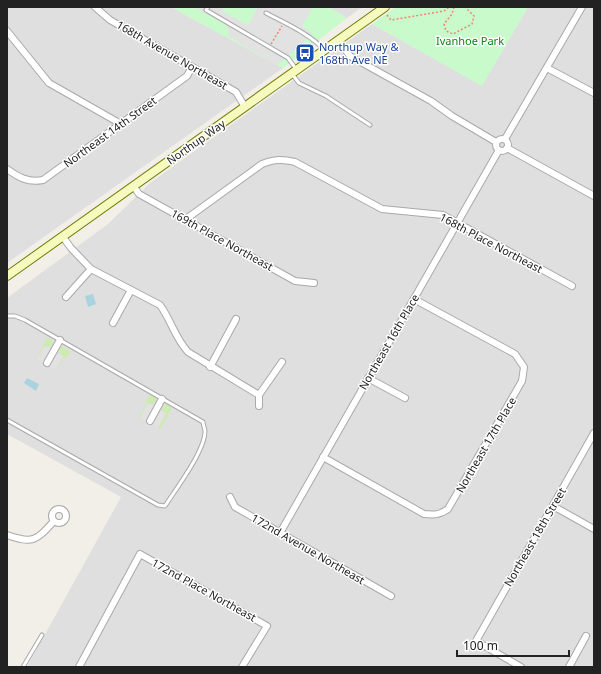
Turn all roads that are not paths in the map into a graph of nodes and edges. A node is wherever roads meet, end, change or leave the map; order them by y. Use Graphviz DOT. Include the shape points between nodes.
graph roads {
  1 [pos="96,7"];
  2 [pos="208,7"];
  3 [pos="582,7"];
  4 [pos="386,10"];
  5 [pos="266,13"];
  6 [pos="7,30"];
  7 [pos="338,40"];
  8 [pos="324,50"];
  9 [pos="192,67"];
  10 [pos="547,68"];
  11 [pos="294,72"];
  12 [pos="594,94"];
  13 [pos="245,107"];
  14 [pos="121,124"];
  15 [pos="370,125"];
  16 [pos="505,139"];
  17 [pos="496,142"];
  18 [pos="507,148"];
  19 [pos="499,150"];
  20 [pos="7,169"];
  21 [pos="134,187"];
  22 [pos="594,196"];
  23 [pos="186,219"];
  24 [pos="457,223"];
  25 [pos="63,237"];
  26 [pos="91,269"];
  27 [pos="7,276"];
  28 [pos="314,283"];
  29 [pos="572,286"];
  30 [pos="131,290"];
  31 [pos="66,297"];
  32 [pos="414,299"];
  33 [pos="7,316"];
  34 [pos="236,319"];
  35 [pos="113,323"];
  36 [pos="60,340"];
  37 [pos="282,362"];
  38 [pos="47,363"];
  39 [pos="210,367"];
  40 [pos="368,378"];
  41 [pos="259,395"];
  42 [pos="162,398"];
  43 [pos="405,398"];
  44 [pos="259,406"];
  45 [pos="7,420"];
  46 [pos="150,421"];
  47 [pos="594,433"];
  48 [pos="323,457"];
  49 [pos="230,497"];
  50 [pos="553,506"];
  51 [pos="54,521"];
  52 [pos="594,529"];
  53 [pos="280,533"];
  54 [pos="7,535"];
  55 [pos="391,596"];
  56 [pos="42,635"];
  57 [pos="586,636"];
  58 [pos="23,667"];
  59 [pos="79,667"];
  60 [pos="242,667"];
  61 [pos="522,667"];
  62 [pos="569,667"];
  1 -- 9 [label="street, 168th Avenue Northeast" via="110,20"];
  2 -- 11 [label="lane" via="206,10 288,58"];
  3 -- 10 [label="street"];
  4 -- 7 [label="street, Northup Way"];
  5 -- 8 [label="lane" via="320,45"];
  6 -- 14 [label="street" via="49,83"];
  7 -- 8 [label="street, Northup Way"];
  7 -- 17 [label="street" via="350,56 431,101"];
  8 -- 11 [label="street, Northup Way"];
  9 -- 13 [label="street, 168th Avenue Northeast" via="236,92"];
  9 -- 14 [label="street, Northeast 14th Street" via="187,76"];
  10 -- 12 [label="street"];
  10 -- 16 [label="street"];
  11 -- 13 [label="street, Northup Way"];
  11 -- 15 [label="lane" via="299,83 326,96"];
  13 -- 21 [label="street, Northup Way"];
  14 -- 20 [label="street, Northeast 14th Street" via="43,180 20,178"];
  16 -- 17 [label="street" via="501,138"];
  16 -- 18 [label="street"];
  17 -- 19 [label="street"];
  18 -- 19 [label="street"];
  18 -- 22 [label="street"];
  19 -- 24 [label="street, Northeast 16th Place"];
  21 -- 23 [label="street, 169th Place Northeast" via="139,194"];
  21 -- 25 [label="street, Northup Way"];
  23 -- 24 [label="street, 168th Place Northeast" via="262,164 276,159 295,162 382,209 443,215"];
  23 -- 28 [label="street, 169th Place Northeast" via="295,281"];
  24 -- 29 [label="street, 168th Place Northeast"];
  24 -- 32 [label="street, Northeast 16th Place"];
  25 -- 26 [label="street"];
  25 -- 27 [label="street, Northup Way"];
  26 -- 30 [label="street"];
  26 -- 31 [label="street"];
  30 -- 35 [label="street"];
  30 -- 39 [label="street" via="160,306 180,344"];
  32 -- 40 [label="street, Northeast 16th Place"];
  32 -- 48 [label="street, Northeast 17th Place" via="515,354 524,367 522,381 448,510 436,515 424,514"];
  33 -- 36 [label="lane" via="25,320"];
  34 -- 39 [label="street"];
  36 -- 38 [label="street"];
  36 -- 42 [label="lane"];
  37 -- 41 [label="street"];
  39 -- 41 [label="street"];
  40 -- 43 [label="street"];
  40 -- 48 [label="street, Northeast 16th Place"];
  41 -- 44 [label="street"];
  42 -- 45 [label="lane" via="203,422 205,431 188,472 165,506 158,505"];
  42 -- 46 [label="street"];
  47 -- 50 [label="street, Northeast 18th Street"];
  48 -- 53 [label="street, Northeast 16th Place"];
  49 -- 53 [label="street, 172nd Avenue Northeast" via="235,507"];
  50 -- 52 [label="street"];
  50 -- 61 [label="street, Northeast 18th Street" via="476,640"];
  51 -- 54 [label="street" via="34,540 27,541"];
  53 -- 55 [label="street, 172nd Avenue Northeast"];
  56 -- 58 [label="lane"];
  57 -- 62 [label="street"];
  59 -- 60 [label="street, 172nd Place Northeast" via="140,554 267,626"];
}
